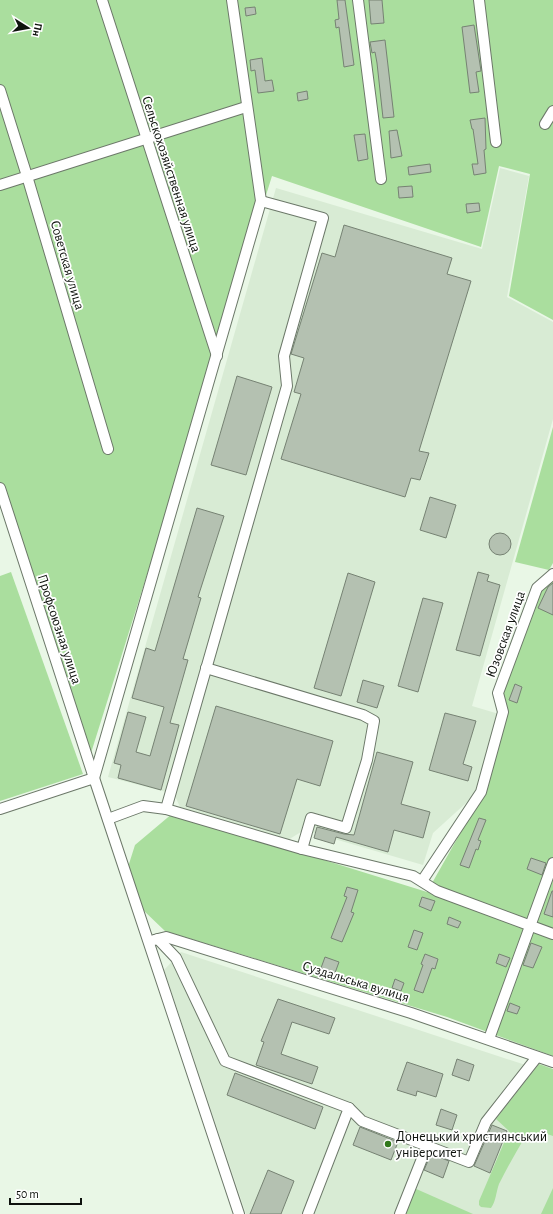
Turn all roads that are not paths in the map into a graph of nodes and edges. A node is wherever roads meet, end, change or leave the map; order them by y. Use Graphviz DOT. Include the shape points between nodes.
graph roads {
  1 [pos="102,0"];
  2 [pos="232,0"];
  3 [pos="358,0"];
  4 [pos="479,0"];
  5 [pos="0,90"];
  6 [pos="246,107"];
  7 [pos="553,111"];
  8 [pos="545,124"];
  9 [pos="146,138"];
  10 [pos="496,142"];
  11 [pos="28,176"];
  12 [pos="381,179"];
  13 [pos="0,185"];
  14 [pos="262,201"];
  15 [pos="217,356"];
  16 [pos="108,448"];
  17 [pos="0,488"];
  18 [pos="553,574"];
  19 [pos="206,668"];
  20 [pos="94,778"];
  21 [pos="0,809"];
  22 [pos="166,809"];
  23 [pos="108,819"];
  24 [pos="302,849"];
  25 [pos="553,863"];
  26 [pos="422,881"];
  27 [pos="530,926"];
  28 [pos="553,934"];
  29 [pos="153,940"];
  30 [pos="489,1039"];
  31 [pos="537,1057"];
  32 [pos="553,1062"];
  33 [pos="349,1108"];
  34 [pos="427,1146"];
  35 [pos="239,1214"];
  36 [pos="308,1214"];
  37 [pos="400,1214"];
  1 -- 9 [label="street, Сельскохозяйственная улица"];
  2 -- 6 [label="street"];
  3 -- 12 [label="street"];
  4 -- 10 [label="street"];
  5 -- 11 [label="street, Советская улица"];
  6 -- 9 [label="street"];
  6 -- 14 [label="street"];
  7 -- 8 [label="street"];
  9 -- 11 [label="street"];
  9 -- 15 [label="street, Сельскохозяйственная улица"];
  11 -- 13 [label="street"];
  11 -- 16 [label="street, Советская улица"];
  14 -- 15 [label="street"];
  14 -- 19 [label="street" via="323,218 284,356 287,386"];
  15 -- 20 [label="street"];
  17 -- 20 [label="street, Профсоюзная улица"];
  18 -- 26 [label="street, Юзовская улица" via="537,588 498,693 503,712 481,792"];
  19 -- 22 [label="street"];
  19 -- 24 [label="street" via="364,715 374,721 367,760 346,828 311,818"];
  20 -- 21 [label="street"];
  20 -- 23 [label="street, Профсоюзная улица"];
  22 -- 23 [label="street" via="143,806"];
  22 -- 24 [label="street"];
  23 -- 29 [label="street, Профсоюзная улица"];
  24 -- 26 [label="street" via="413,876"];
  25 -- 27 [label="street"];
  26 -- 27 [label="street" via="437,891"];
  27 -- 28 [label="street"];
  27 -- 30 [label="street"];
  29 -- 30 [label="street, Суздальська вулиця" via="166,937"];
  29 -- 33 [label="street" via="176,958 225,1061"];
  29 -- 35 [label="street, Профсоюзная улица"];
  30 -- 31 [label="street, Суздальська вулиця"];
  31 -- 32 [label="street, Суздальська вулиця"];
  31 -- 34 [label="street" via="486,1122 469,1162"];
  33 -- 34 [label="street" via="362,1121"];
  33 -- 36 [label="street"];
  34 -- 37 [label="street"];
}
